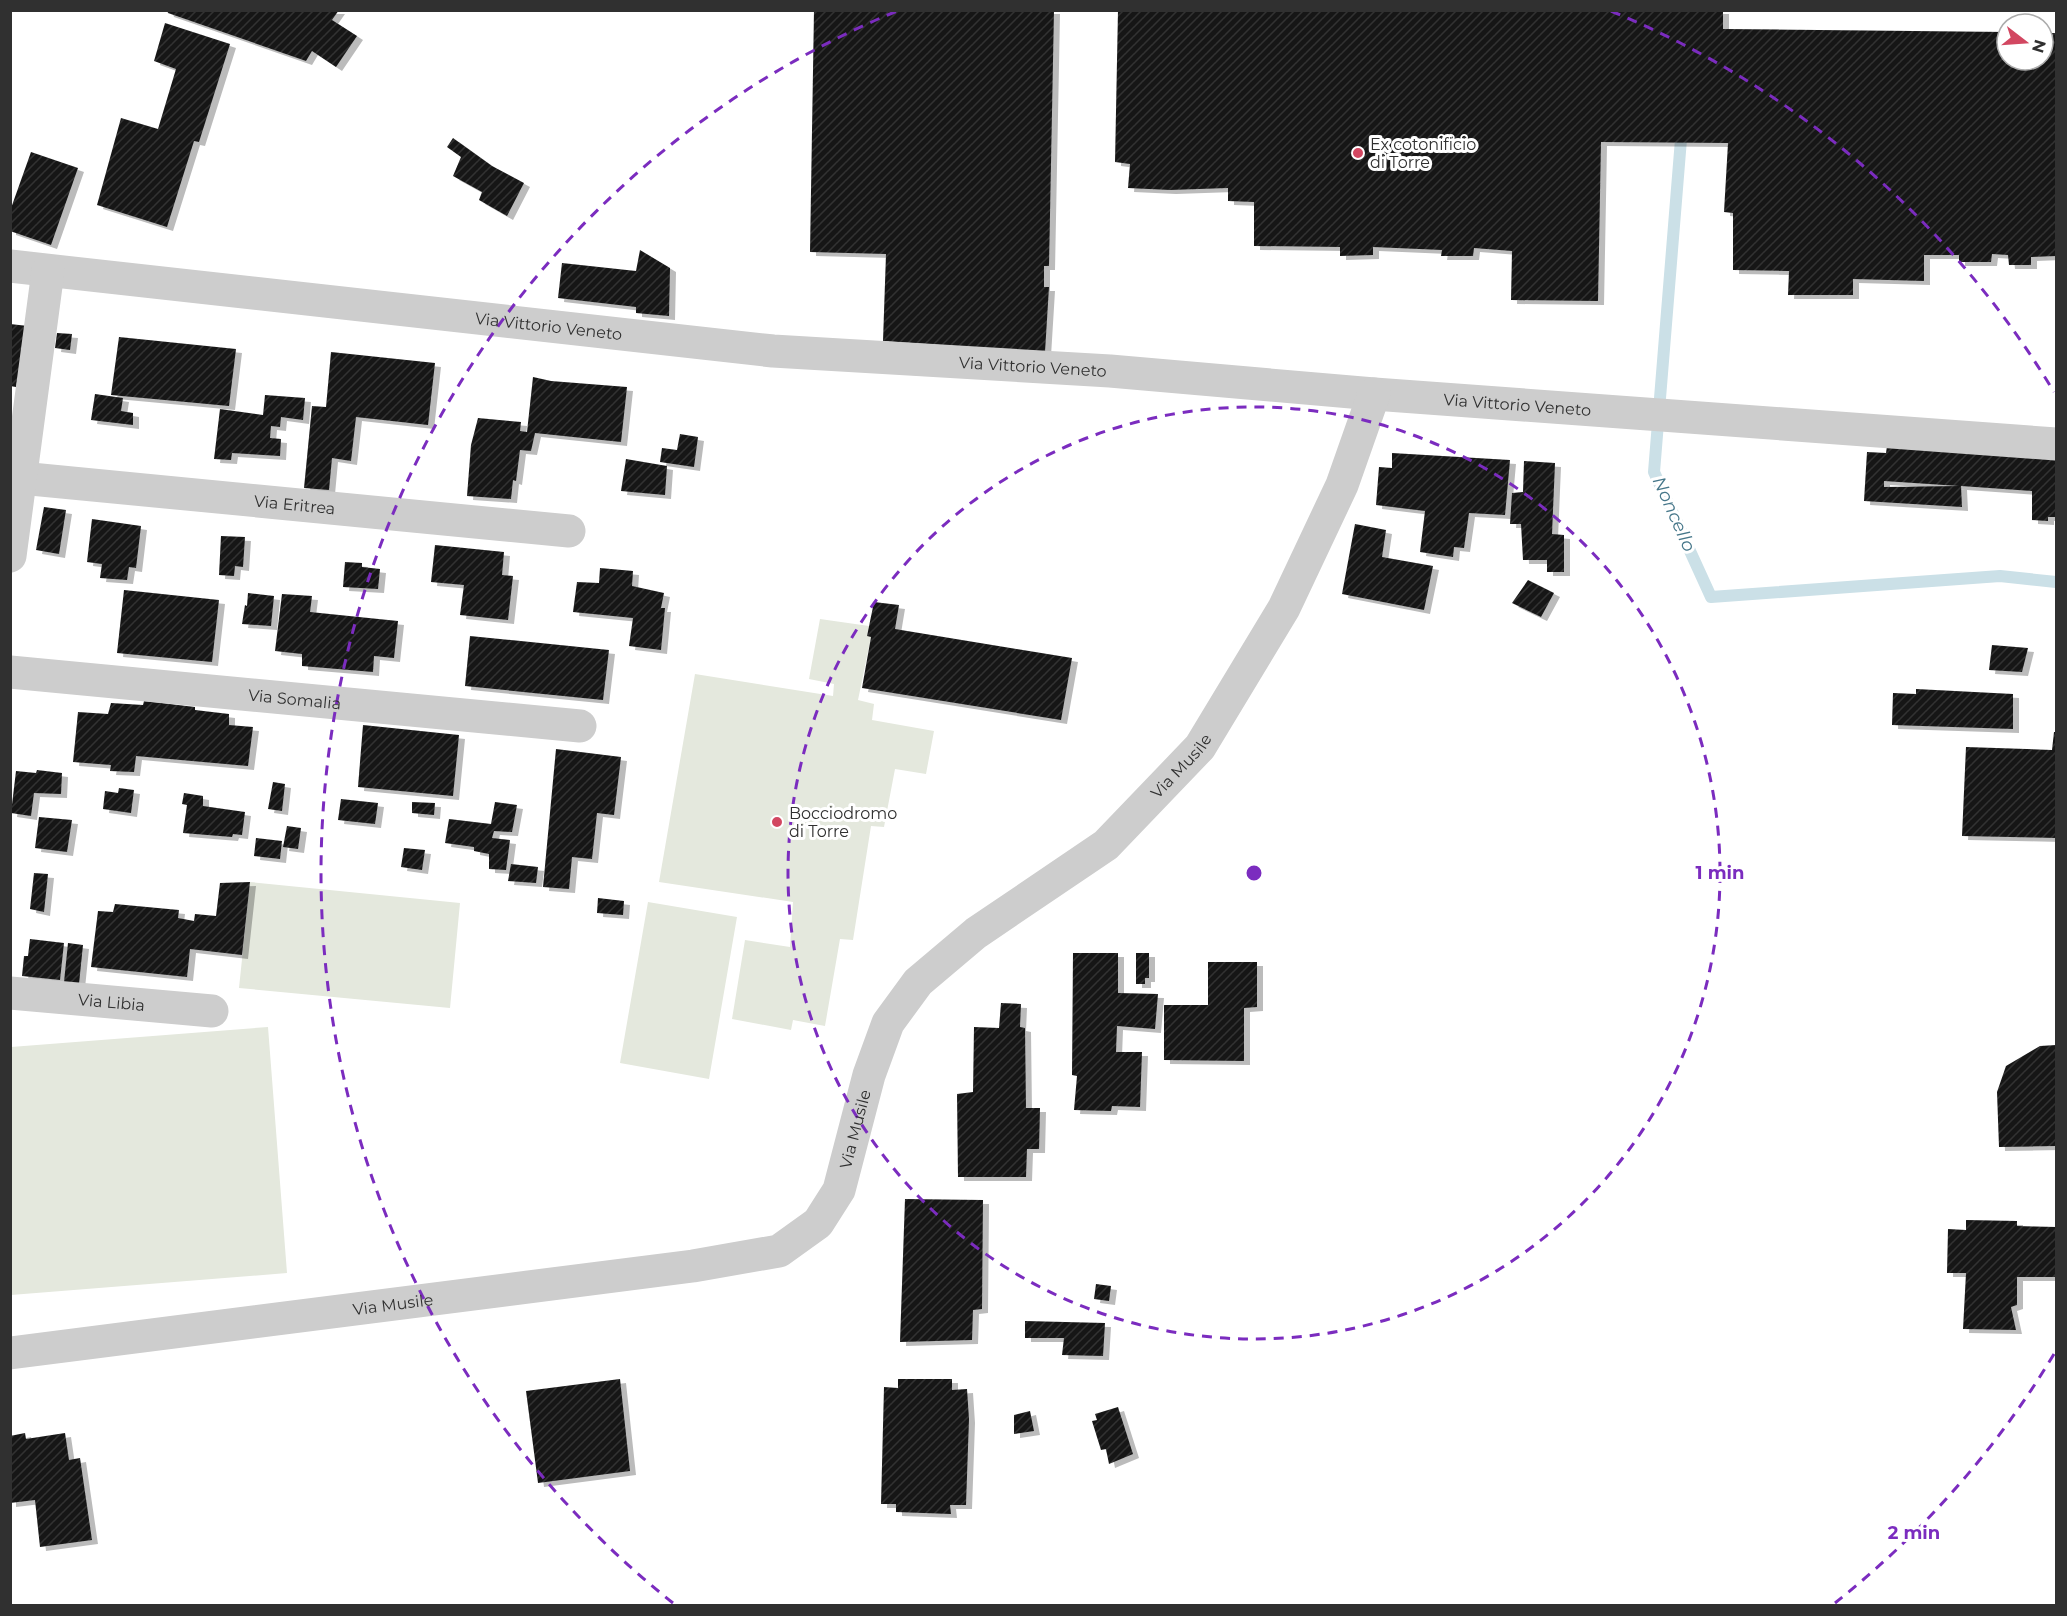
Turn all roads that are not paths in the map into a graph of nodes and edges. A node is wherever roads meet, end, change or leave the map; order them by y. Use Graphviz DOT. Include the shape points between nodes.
graph roads {
  1 [pos="10,266"];
  2 [pos="48,270"];
  3 [pos="1374,394"];
  4 [pos="2056,444"];
  5 [pos="15,478"];
  6 [pos="569,531"];
  7 [pos="10,556"];
  8 [pos="10,672"];
  9 [pos="580,726"];
  10 [pos="10,993"];
  11 [pos="212,1011"];
  12 [pos="10,1353"];
  1 -- 2 [label="street, Via Vittorio Veneto"];
  2 -- 3 [label="street, Via Vittorio Veneto" via="773,351 1110,371"];
  2 -- 5 [label="street"];
  3 -- 4 [label="street, Via Vittorio Veneto"];
  3 -- 12 [label="street, Via Musile" via="1342,485 1284,608 1200,747 1106,845 976,933 918,982 888,1023 869,1075 838,1190 818,1224 779,1251 693,1266"];
  5 -- 6 [label="street, Via Eritrea"];
  5 -- 7 [label="street"];
  8 -- 9 [label="street, Via Somalia"];
  10 -- 11 [label="street, Via Libia"];
}
